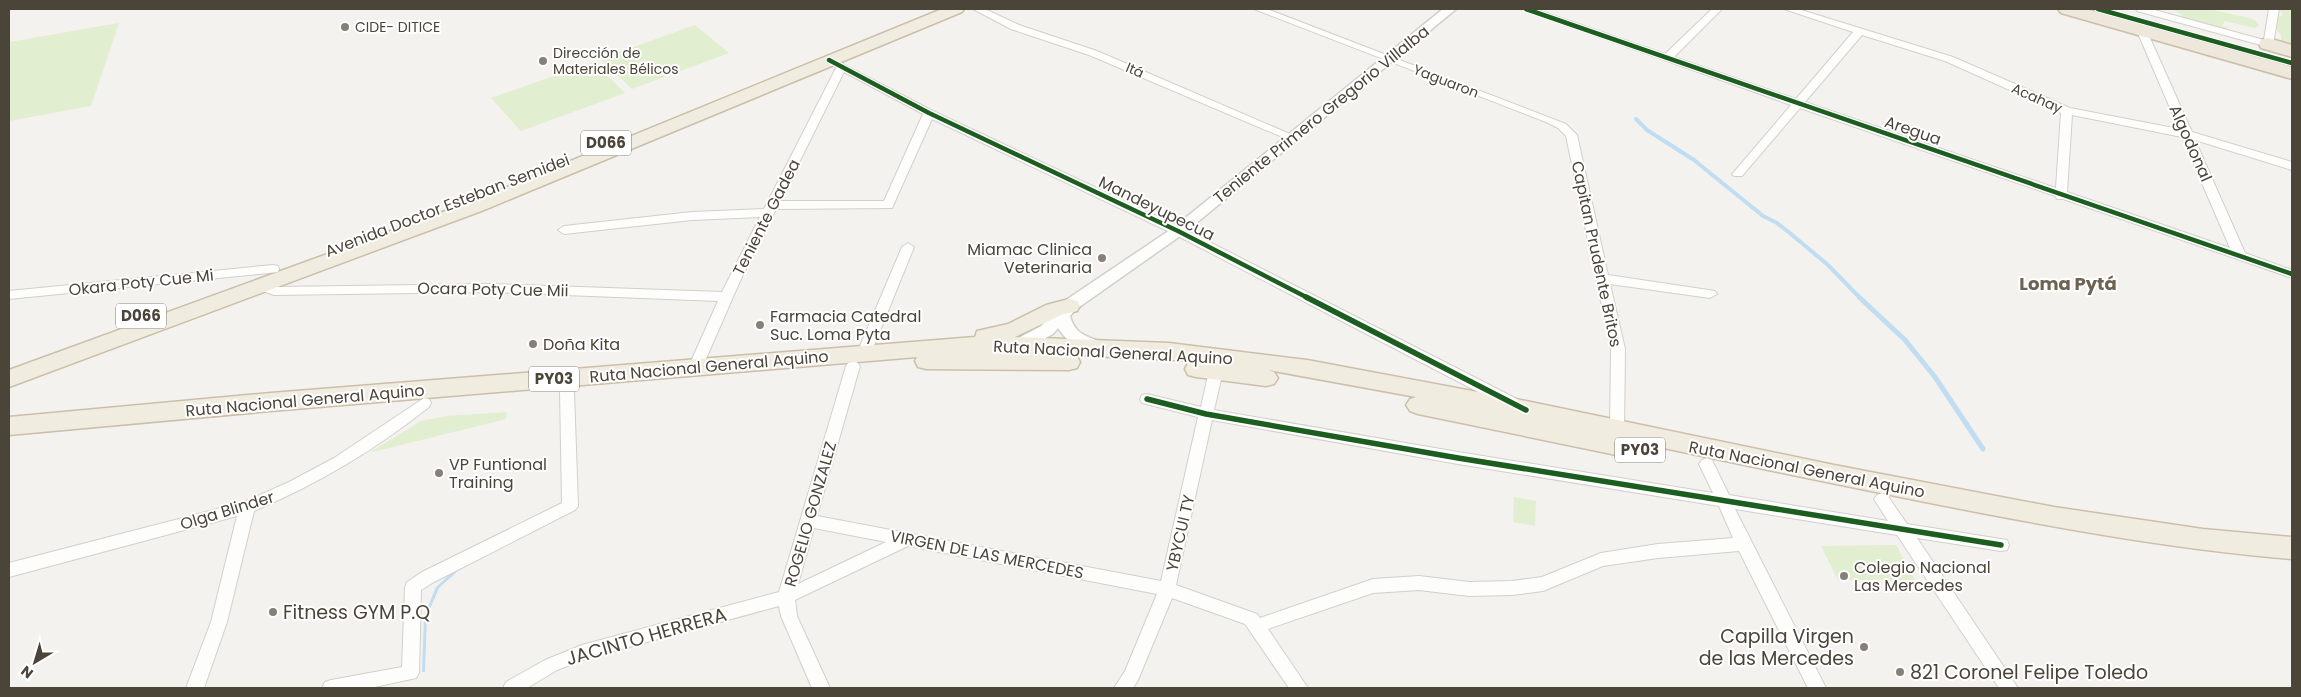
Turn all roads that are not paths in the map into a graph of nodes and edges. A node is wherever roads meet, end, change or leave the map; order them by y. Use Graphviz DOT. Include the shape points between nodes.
graph roads {
  1 [pos="936,9"];
  2 [pos="956,9"];
  3 [pos="978,9"];
  4 [pos="1259,9"];
  5 [pos="1450,9"];
  6 [pos="1526,9"];
  7 [pos="1717,9"];
  8 [pos="1788,9"];
  9 [pos="2047,9"];
  10 [pos="2067,9"];
  11 [pos="2141,9"];
  12 [pos="2274,9"];
  13 [pos="2111,15"];
  14 [pos="1860,31"];
  15 [pos="2142,31"];
  16 [pos="2268,44"];
  17 [pos="2292,51"];
  18 [pos="1667,58"];
  19 [pos="1389,59"];
  20 [pos="2292,59"];
  21 [pos="835,64"];
  22 [pos="2292,73"];
  23 [pos="1799,104"];
  24 [pos="2067,111"];
  25 [pos="929,113"];
  26 [pos="1550,120"];
  27 [pos="2186,134"];
  28 [pos="1291,137"];
  29 [pos="2292,166"];
  30 [pos="1738,174"];
  31 [pos="2061,196"];
  32 [pos="770,209"];
  33 [pos="564,230"];
  34 [pos="1178,231"];
  35 [pos="908,247"];
  36 [pos="2240,256"];
  37 [pos="2292,274"];
  38 [pos="266,277"];
  39 [pos="1603,279"];
  40 [pos="1710,294"];
  41 [pos="9,296"];
  42 [pos="727,297"];
  43 [pos="1069,306"];
  44 [pos="921,349"];
  45 [pos="1100,350"];
  46 [pos="1028,353"];
  47 [pos="859,360"];
  48 [pos="9,365"];
  49 [pos="695,368"];
  50 [pos="1216,371"];
  51 [pos="9,378"];
  52 [pos="9,385"];
  53 [pos="567,390"];
  54 [pos="1147,399"];
  55 [pos="424,402"];
  56 [pos="1526,410"];
  57 [pos="1206,414"];
  58 [pos="9,426"];
  59 [pos="1617,430"];
  60 [pos="9,441"];
  61 [pos="1707,464"];
  62 [pos="1882,499"];
  63 [pos="1725,502"];
  64 [pos="247,507"];
  65 [pos="807,520"];
  66 [pos="1902,529"];
  67 [pos="909,538"];
  68 [pos="1744,544"];
  69 [pos="2001,545"];
  70 [pos="2292,548"];
  71 [pos="2292,561"];
  72 [pos="9,570"];
  73 [pos="1167,589"];
  74 [pos="786,597"];
  75 [pos="1257,626"];
  76 [pos="195,688"];
  77 [pos="331,688"];
  78 [pos="512,688"];
  79 [pos="821,688"];
  80 [pos="1123,688"];
  81 [pos="1299,688"];
  82 [pos="1817,688"];
  83 [pos="2009,688"];
  1 -- 38 [label="highway, Avenida Doctor Esteban Semidei / D066"];
  2 -- 21 [label="highway, Avenida Doctor Esteban Semidei / D066"];
  3 -- 28 [label="street, Itá" via="1016,27 1100,55"];
  4 -- 19 [label="street, Yaguaron"];
  5 -- 19 [label="street, Teniente Primero Gregorio Villalba"];
  6 -- 18 [label="street, Aregua"];
  7 -- 18 [label="street"];
  8 -- 14 [label="street, Acahay"];
  9 -- 13 [label="highway"];
  10 -- 13 [label="highway"];
  11 -- 16 [label="street"];
  12 -- 16 [label="street"];
  13 -- 15 [label="highway"];
  13 -- 20 [label="highway"];
  14 -- 23 [label="street"];
  14 -- 24 [label="street, Acahay" via="1967,65"];
  15 -- 22 [label="highway"];
  15 -- 27 [label="street, Algodonal"];
  16 -- 17 [label="highway"];
  18 -- 23 [label="street, Aregua"];
  19 -- 26 [label="street, Yaguaron"];
  19 -- 28 [label="street, Teniente Primero Gregorio Villalba"];
  21 -- 25 [label="street, Mandeyupecua"];
  21 -- 32 [label="street, Teniente Gadea"];
  21 -- 38 [label="highway, Avenida Doctor Esteban Semidei / D066" via="476,206"];
  23 -- 30 [label="street"];
  23 -- 31 [label="street, Aregua"];
  24 -- 27 [label="street, Acahay"];
  24 -- 31 [label="street"];
  25 -- 32 [label="street" via="888,204"];
  25 -- 34 [label="street, Mandeyupecua"];
  26 -- 39 [label="street, Capitan Prudente Britos" via="1571,135"];
  27 -- 29 [label="street, Acahay"];
  27 -- 36 [label="street, Algodonal"];
  28 -- 34 [label="street, Teniente Primero Gregorio Villalba"];
  31 -- 36 [label="street, Aregua"];
  32 -- 33 [label="street"];
  32 -- 42 [label="street, Teniente Gadea"];
  34 -- 43 [label="street, Teniente Primero Gregorio Villalba"];
  34 -- 56 [label="street, Mandeyupecua"];
  35 -- 47 [label="street, ROGELIO GONZALEZ"];
  36 -- 37 [label="street, Aregua"];
  38 -- 41 [label="street, Okara Poty Cue Mi"];
  38 -- 42 [label="street, Ocara Poty Cue Mii" via="274,290 490,288"];
  38 -- 48 [label="highway, Avenida Doctor Esteban Semidei / D066"];
  38 -- 51 [label="highway"];
  38 -- 52 [label="highway, D066" via="206,309"];
  39 -- 40 [label="street"];
  39 -- 59 [label="street, Capitan Prudente Britos" via="1618,349"];
  42 -- 49 [label="street, Teniente Gadea"];
  43 -- 44 [label="highway" via="1001,334"];
  43 -- 45 [label="street" via="1062,316 1069,334"];
  43 -- 46 [label="highway" via="1041,326"];
  44 -- 46 [label="highway, Ruta Nacional General Aquino / PY03"];
  44 -- 47 [label="highway, Ruta Nacional General Aquino / PY03"];
  45 -- 46 [label="highway, Ruta Nacional General Aquino / PY03"];
  45 -- 56 [label="highway, Ruta Nacional General Aquino / PY03" via="1230,357 1307,368"];
  46 -- 47 [label="highway, Ruta Nacional General Aquino / PY03" via="987,363"];
  46 -- 50 [label="highway, Ruta Nacional General Aquino / PY03"];
  47 -- 49 [label="highway, Ruta Nacional General Aquino / PY03"];
  47 -- 53 [label="highway, Ruta Nacional General Aquino / PY03"];
  47 -- 65 [label="street, ROGELIO GONZALEZ"];
  49 -- 58 [label="highway, Ruta Nacional General Aquino / PY03"];
  50 -- 57 [label="street, YBYCUI TY"];
  50 -- 61 [label="highway, Ruta Nacional General Aquino / PY03" via="1318,385"];
  53 -- 55 [label="highway, Ruta Nacional General Aquino / PY03"];
  53 -- 77 [label="street" via="570,506 413,587 410,673"];
  54 -- 57 [label="street"];
  55 -- 60 [label="highway, Ruta Nacional General Aquino / PY03"];
  55 -- 64 [label="street, Olga Blinder" via="385,434 345,460 282,494"];
  56 -- 59 [label="highway, Ruta Nacional General Aquino / PY03"];
  57 -- 63 [label="street"];
  57 -- 73 [label="street, YBYCUI TY"];
  59 -- 70 [label="highway, Ruta Nacional General Aquino / PY03" via="2054,517 2194,538"];
  61 -- 62 [label="highway, Ruta Nacional General Aquino / PY03"];
  61 -- 63 [label="street"];
  62 -- 66 [label="street"];
  62 -- 71 [label="highway, Ruta Nacional General Aquino / PY03" via="2136,542"];
  63 -- 66 [label="street"];
  63 -- 68 [label="street"];
  64 -- 72 [label="street, Olga Blinder"];
  64 -- 76 [label="street" via="219,626"];
  65 -- 67 [label="street, VIRGEN DE LAS MERCEDES"];
  65 -- 74 [label="street, ROGELIO GONZALEZ"];
  66 -- 69 [label="street"];
  66 -- 83 [label="street"];
  67 -- 73 [label="street, VIRGEN DE LAS MERCEDES"];
  67 -- 74 [label="street, JACINTO HERRERA"];
  68 -- 75 [label="street" via="1658,551 1600,560 1543,584 1512,588 1469,590 1419,583 1373,586"];
  68 -- 82 [label="street"];
  73 -- 75 [label="street, VIRGEN DE LAS MERCEDES" via="1251,619"];
  73 -- 80 [label="street, YBYCUI TY" via="1132,674"];
  74 -- 78 [label="street, JACINTO HERRERA" via="582,652"];
  74 -- 79 [label="street, ROGELIO GONZALEZ" via="789,616"];
  75 -- 81 [label="street"];
}
